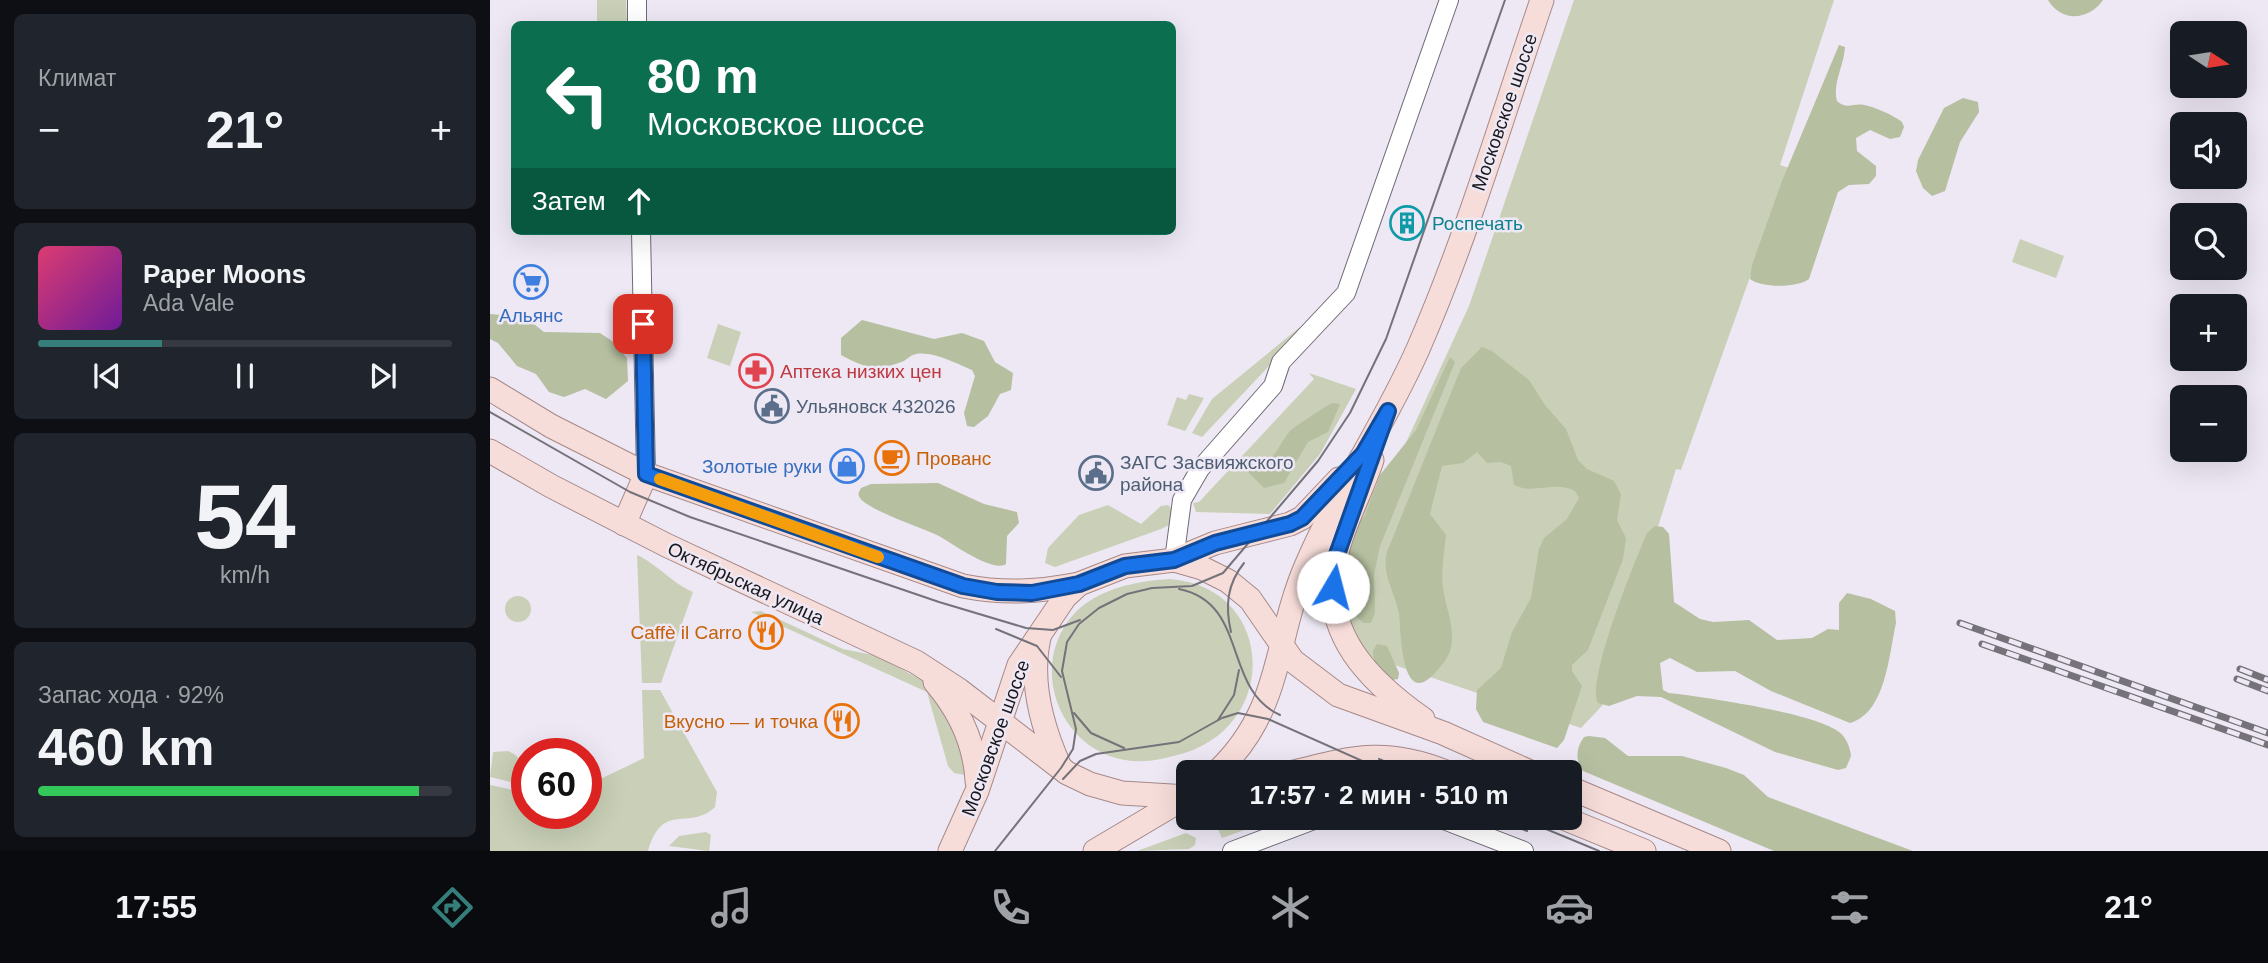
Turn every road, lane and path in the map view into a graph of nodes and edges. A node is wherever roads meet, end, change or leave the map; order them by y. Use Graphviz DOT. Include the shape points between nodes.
graph roads {
  1 [pos="637,0"];
  2 [pos="1449,0"];
  3 [pos="1542,0"];
  4 [pos="637,21"];
  5 [pos="641,235"];
  6 [pos="490,388"];
  7 [pos="1388,411"];
  8 [pos="490,451"];
  9 [pos="1363,454"];
  10 [pos="646,474"];
  11 [pos="624,524"];
  12 [pos="1174,560"];
  13 [pos="1079,584"];
  14 [pos="1041,631"];
  15 [pos="1282,648"];
  16 [pos="916,662"];
  17 [pos="998,721"];
  18 [pos="1443,733"];
  19 [pos="1228,760"];
  20 [pos="1359,760"];
  21 [pos="1411,760"];
  22 [pos="1503,760"];
  23 [pos="1061,768"];
  24 [pos="977,791"];
  25 [pos="1582,793"];
  26 [pos="1176,796"];
  27 [pos="1176,803"];
  28 [pos="1582,826"];
  29 [pos="1288,830"];
  30 [pos="1470,830"];
  31 [pos="950,851"];
  32 [pos="1095,851"];
  33 [pos="1232,851"];
  34 [pos="1524,851"];
  35 [pos="1644,851"];
  36 [pos="1719,851"];
  1 -- 4 [label="street"];
  2 -- 12 [label="street" via="1346,293 1282,362 1273,386 1200,469 1182,500"];
  3 -- 7 [label="main road, Московское шоссе" via="1445,282"];
  5 -- 10 [label="street"];
  6 -- 10 [label="main road" via="551,426"];
  7 -- 9 [label="main road, Московское шоссе"];
  7 -- 18 [label="main road" via="1335,560 1335,606 1351,651 1366,673"];
  8 -- 11 [label="main road, Октябрьская улица"];
  9 -- 12 [label="main road, Московское шоссе" via="1302,518"];
  9 -- 15 [label="main road, Московское шоссе" via="1324,524 1303,574"];
  10 -- 11 [label="main road"];
  10 -- 13 [label="main road" via="963,586 1032,593"];
  11 -- 16 [label="main road, Октябрьская улица"];
  12 -- 13 [label="main road, Московское шоссе" via="1125,566"];
  12 -- 15 [label="main road" via="1210,572 1251,599"];
  13 -- 14 [label="main road, Московское шоссе"];
  14 -- 17 [label="main road, Московское шоссе" via="1019,665"];
  14 -- 23 [label="main road" via="1036,665 1040,713"];
  15 -- 18 [label="main road" via="1317,682 1338,695"];
  15 -- 19 [label="main road, Московское шоссе" via="1260,716"];
  16 -- 17 [label="main road, Октябрьская улица"];
  16 -- 24 [label="main road" via="944,692 962,723 974,756"];
  17 -- 23 [label="main road, Октябрьская улица"];
  17 -- 24 [label="main road, Московское шоссе"];
  18 -- 22 [label="main road"];
  20 -- 21 [label="main road" via="1386,755"];
  23 -- 26 [label="main road, Октябрьская улица" via="1090,784 1122,793"];
  24 -- 31 [label="main road, Московское шоссе"];
  25 -- 36 [label="main road"];
  27 -- 32 [label="main road"];
  28 -- 35 [label="main road"];
  29 -- 33 [label="street"];
  30 -- 34 [label="street"];
}
